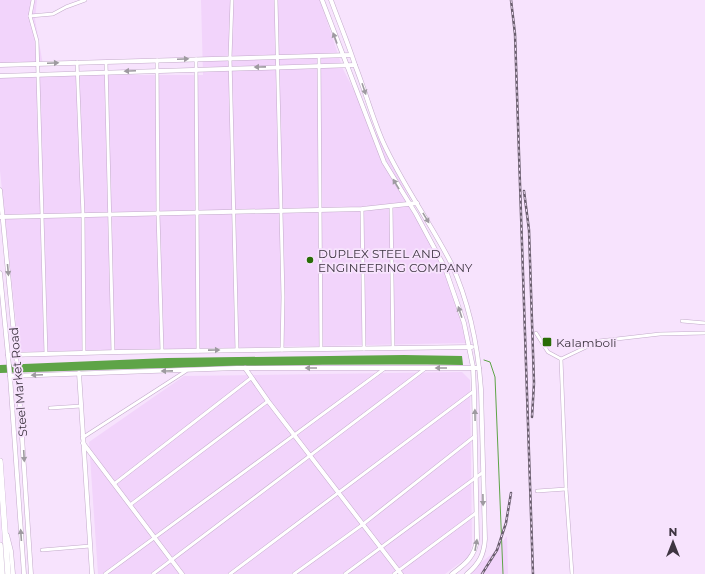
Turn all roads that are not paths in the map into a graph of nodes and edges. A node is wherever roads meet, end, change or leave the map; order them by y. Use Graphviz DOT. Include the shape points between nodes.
graph roads {
  1 [pos="33,0"];
  2 [pos="85,0"];
  3 [pos="232,0"];
  4 [pos="276,0"];
  5 [pos="322,0"];
  6 [pos="331,0"];
  7 [pos="30,16"];
  8 [pos="351,55"];
  9 [pos="319,56"];
  10 [pos="342,56"];
  11 [pos="277,57"];
  12 [pos="230,58"];
  13 [pos="196,59"];
  14 [pos="157,60"];
  15 [pos="77,62"];
  16 [pos="106,62"];
  17 [pos="38,64"];
  18 [pos="0,65"];
  19 [pos="346,65"];
  20 [pos="355,65"];
  21 [pos="277,66"];
  22 [pos="320,66"];
  23 [pos="231,68"];
  24 [pos="196,69"];
  25 [pos="157,70"];
  26 [pos="78,72"];
  27 [pos="106,72"];
  28 [pos="38,74"];
  29 [pos="0,76"];
  30 [pos="0,190"];
  31 [pos="417,203"];
  32 [pos="409,204"];
  33 [pos="391,207"];
  34 [pos="322,210"];
  35 [pos="362,210"];
  36 [pos="280,211"];
  37 [pos="234,212"];
  38 [pos="196,213"];
  39 [pos="110,214"];
  40 [pos="158,214"];
  41 [pos="83,215"];
  42 [pos="43,216"];
  43 [pos="1,217"];
  44 [pos="0,273"];
  45 [pos="682,321"];
  46 [pos="705,323"];
  47 [pos="536,333"];
  48 [pos="705,333"];
  49 [pos="393,348"];
  50 [pos="470,348"];
  51 [pos="476,348"];
  52 [pos="321,349"];
  53 [pos="364,349"];
  54 [pos="237,350"];
  55 [pos="282,350"];
  56 [pos="162,351"];
  57 [pos="198,351"];
  58 [pos="113,352"];
  59 [pos="84,353"];
  60 [pos="46,354"];
  61 [pos="8,355"];
  62 [pos="16,355"];
  63 [pos="561,359"];
  64 [pos="473,365"];
  65 [pos="245,368"];
  66 [pos="385,368"];
  67 [pos="427,368"];
  68 [pos="480,368"];
  69 [pos="187,370"];
  70 [pos="79,373"];
  71 [pos="10,376"];
  72 [pos="18,376"];
  73 [pos="251,378"];
  74 [pos="474,391"];
  75 [pos="268,402"];
  76 [pos="81,406"];
  77 [pos="50,408"];
  78 [pos="293,434"];
  79 [pos="475,436"];
  80 [pos="83,440"];
  81 [pos="310,456"];
  82 [pos="0,461"];
  83 [pos="482,473"];
  84 [pos="475,477"];
  85 [pos="114,484"];
  86 [pos="566,489"];
  87 [pos="537,490"];
  88 [pos="338,492"];
  89 [pos="130,505"];
  90 [pos="476,513"];
  91 [pos="362,525"];
  92 [pos="5,531"];
  93 [pos="154,537"];
  94 [pos="0,545"];
  95 [pos="90,546"];
  96 [pos="380,547"];
  97 [pos="42,550"];
  98 [pos="30,552"];
  99 [pos="22,553"];
  100 [pos="171,560"];
  101 [pos="398,573"];
  102 [pos="2,574"];
  103 [pos="8,574"];
  104 [pos="13,574"];
  105 [pos="24,574"];
  106 [pos="31,574"];
  107 [pos="92,574"];
  108 [pos="105,574"];
  109 [pos="153,574"];
  110 [pos="182,574"];
  111 [pos="230,574"];
  112 [pos="294,574"];
  113 [pos="345,574"];
  114 [pos="452,574"];
  115 [pos="467,574"];
  116 [pos="572,574"];
  1 -- 7 [label="street"];
  2 -- 7 [label="street" via="53,14"];
  3 -- 12 [label="street"];
  4 -- 11 [label="street"];
  10 -- 5 [label="street, one-way"];
  6 -- 8 [label="street"];
  7 -- 17 [label="street" via="37,41"];
  8 -- 10 [label="street"];
  8 -- 20 [label="street"];
  9 -- 10 [label="street"];
  9 -- 11 [label="street"];
  9 -- 22 [label="street"];
  10 -- 19 [label="street"];
  11 -- 12 [label="street"];
  11 -- 21 [label="street"];
  12 -- 13 [label="street"];
  12 -- 23 [label="street"];
  14 -- 13 [label="street, one-way"];
  13 -- 24 [label="street"];
  14 -- 16 [label="street"];
  14 -- 25 [label="street"];
  15 -- 16 [label="street"];
  17 -- 15 [label="street, one-way"];
  15 -- 26 [label="street"];
  16 -- 27 [label="street"];
  17 -- 18 [label="street"];
  17 -- 28 [label="street"];
  19 -- 20 [label="street"];
  19 -- 22 [label="street"];
  32 -- 19 [label="street, one-way" via="384,162"];
  20 -- 31 [label="street, one-way" via="383,142"];
  21 -- 22 [label="street"];
  21 -- 23 [label="street, one-way"];
  21 -- 36 [label="street"];
  22 -- 34 [label="street"];
  23 -- 24 [label="street"];
  23 -- 37 [label="street"];
  24 -- 25 [label="street"];
  24 -- 38 [label="street"];
  25 -- 27 [label="street, one-way"];
  25 -- 40 [label="street"];
  26 -- 27 [label="street"];
  26 -- 28 [label="street"];
  26 -- 41 [label="street"];
  27 -- 39 [label="street"];
  28 -- 29 [label="street"];
  28 -- 42 [label="street"];
  30 -- 43 [label="street, Steel Market Road"];
  31 -- 32 [label="street"];
  31 -- 51 [label="street, one-way" via="461,287"];
  32 -- 33 [label="street"];
  50 -- 32 [label="street, one-way" via="449,278"];
  33 -- 35 [label="street"];
  33 -- 49 [label="street"];
  34 -- 35 [label="street"];
  34 -- 36 [label="street"];
  34 -- 52 [label="street"];
  35 -- 53 [label="street"];
  36 -- 37 [label="street"];
  36 -- 55 [label="street"];
  37 -- 38 [label="street"];
  37 -- 54 [label="street"];
  38 -- 40 [label="street"];
  38 -- 57 [label="street"];
  39 -- 40 [label="street"];
  39 -- 41 [label="street"];
  39 -- 58 [label="street"];
  40 -- 56 [label="street"];
  41 -- 42 [label="street"];
  41 -- 59 [label="street"];
  42 -- 43 [label="street"];
  42 -- 60 [label="street"];
  43 -- 62 [label="street, Steel Market Road, one-way"];
  44 -- 61 [label="street, Steel Market Road"];
  45 -- 46 [label="street"];
  47 -- 63 [label="street" via="548,352"];
  48 -- 63 [label="street" via="660,334 599,341"];
  49 -- 50 [label="street"];
  49 -- 53 [label="street"];
  50 -- 51 [label="street"];
  50 -- 64 [label="street"];
  51 -- 68 [label="street"];
  52 -- 53 [label="street"];
  52 -- 55 [label="street"];
  54 -- 55 [label="street"];
  57 -- 54 [label="street, one-way"];
  56 -- 57 [label="street"];
  56 -- 58 [label="street"];
  58 -- 59 [label="street"];
  59 -- 60 [label="street"];
  60 -- 62 [label="street"];
  61 -- 62 [label="street"];
  61 -- 71 [label="street, Steel Market Road"];
  62 -- 72 [label="street, Steel Market Road"];
  63 -- 86 [label="street"];
  64 -- 67 [label="street, one-way"];
  64 -- 68 [label="street"];
  64 -- 74 [label="street"];
  66 -- 65 [label="street, one-way"];
  65 -- 69 [label="street"];
  65 -- 73 [label="street"];
  66 -- 67 [label="street"];
  66 -- 78 [label="street"];
  67 -- 81 [label="street"];
  68 -- 83 [label="street"];
  69 -- 70 [label="street, one-way"];
  69 -- 80 [label="street"];
  70 -- 72 [label="street, one-way"];
  70 -- 76 [label="street"];
  71 -- 72 [label="street"];
  99 -- 71 [label="street, Steel Market Road, one-way"];
  72 -- 98 [label="street, Steel Market Road, one-way"];
  73 -- 75 [label="street"];
  73 -- 85 [label="street"];
  79 -- 74 [label="street, one-way"];
  74 -- 88 [label="street"];
  75 -- 78 [label="street"];
  75 -- 89 [label="street"];
  76 -- 77 [label="street"];
  76 -- 80 [label="street"];
  78 -- 81 [label="street"];
  78 -- 93 [label="street"];
  79 -- 84 [label="street"];
  79 -- 91 [label="street"];
  80 -- 85 [label="street"];
  80 -- 95 [label="street"];
  81 -- 88 [label="street"];
  81 -- 100 [label="street"];
  82 -- 92 [label="highway"];
  83 -- 84 [label="street"];
  83 -- 115 [label="street, one-way" via="484,548 479,561"];
  84 -- 90 [label="street"];
  84 -- 96 [label="street"];
  85 -- 89 [label="street"];
  86 -- 87 [label="street"];
  86 -- 116 [label="street"];
  88 -- 91 [label="street"];
  88 -- 111 [label="street"];
  89 -- 93 [label="street"];
  90 -- 101 [label="street"];
  114 -- 90 [label="street, one-way" via="474,554 477,540"];
  91 -- 96 [label="street"];
  91 -- 112 [label="street"];
  92 -- 103 [label="highway"];
  92 -- 104 [label="street" via="11,551"];
  93 -- 100 [label="street"];
  93 -- 108 [label="street"];
  94 -- 102 [label="highway"];
  95 -- 97 [label="street"];
  95 -- 107 [label="street"];
  96 -- 101 [label="street"];
  96 -- 113 [label="street"];
  98 -- 99 [label="street"];
  98 -- 106 [label="street, Steel Market Road"];
  99 -- 105 [label="street, Steel Market Road"];
  100 -- 109 [label="street"];
  100 -- 110 [label="street"];
}
